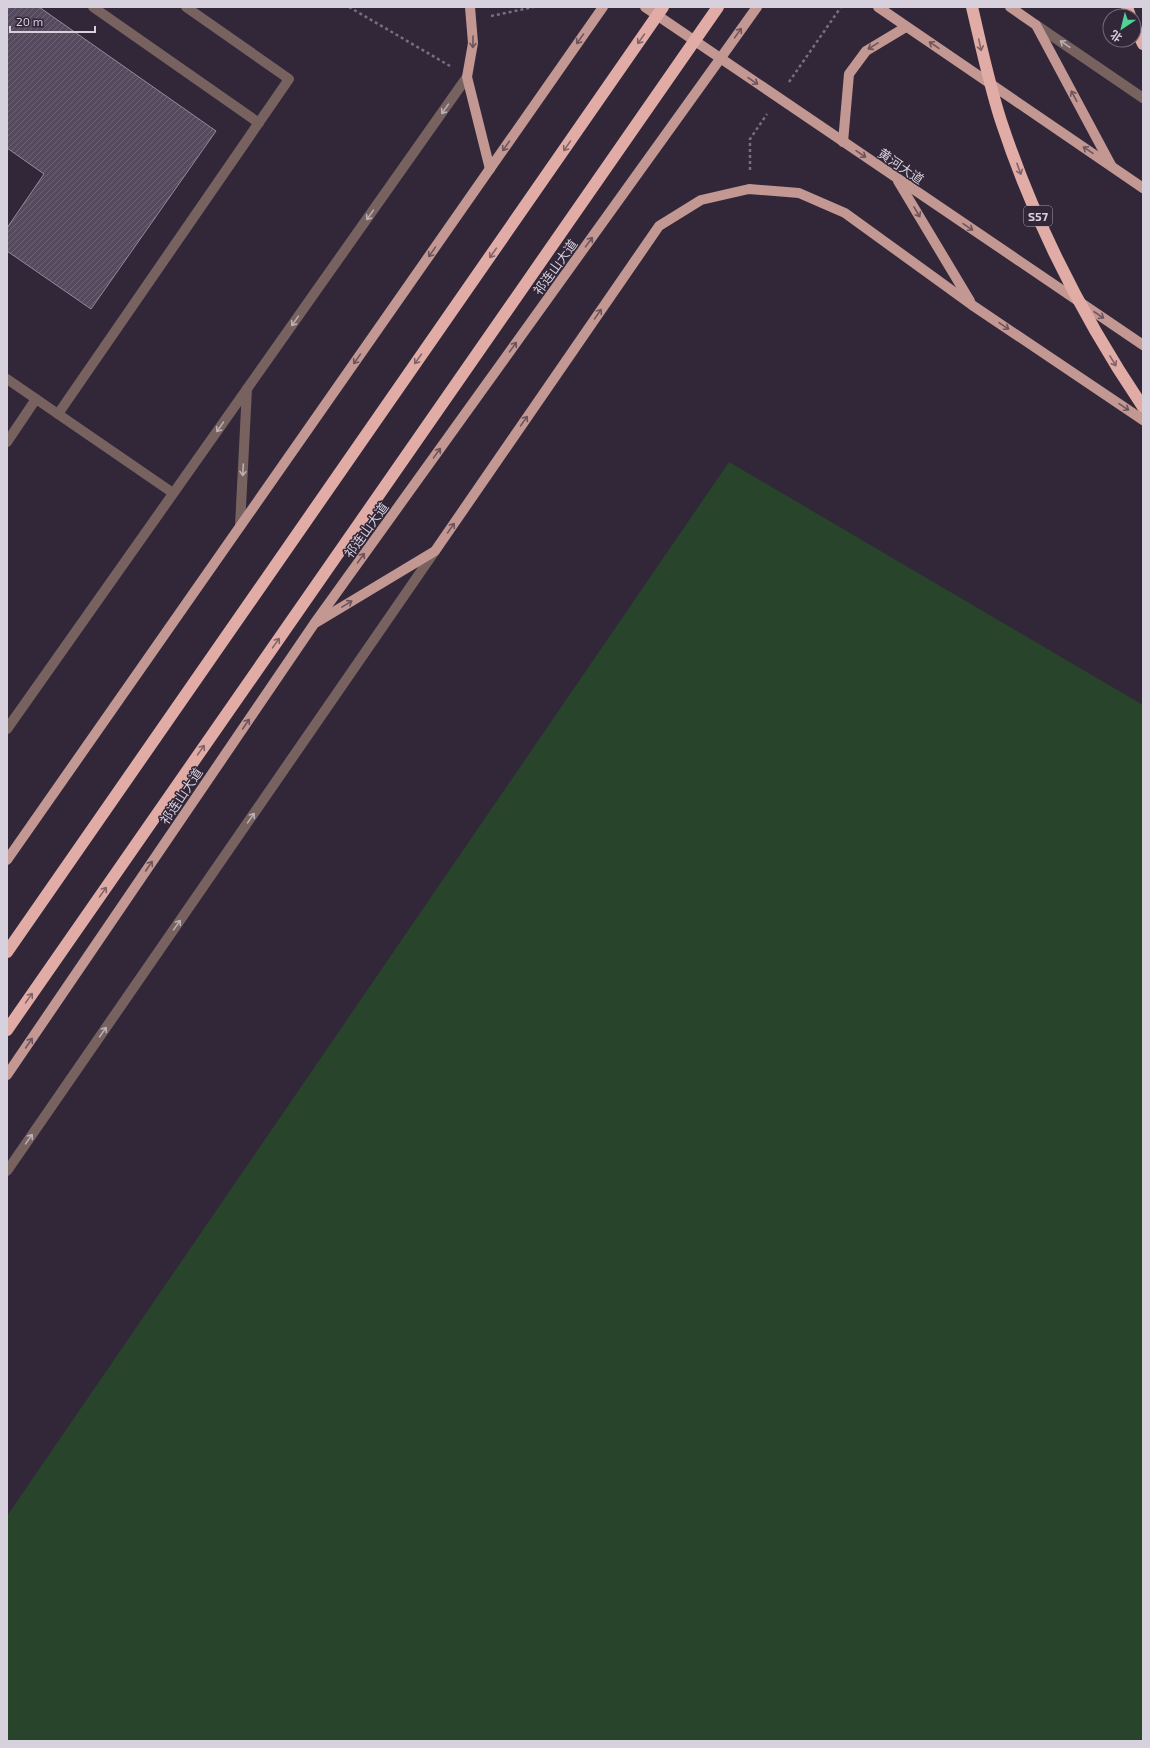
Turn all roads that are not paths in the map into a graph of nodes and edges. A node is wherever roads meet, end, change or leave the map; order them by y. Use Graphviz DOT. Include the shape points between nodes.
graph roads {
  1 [pos="92,7"];
  2 [pos="186,7"];
  3 [pos="470,7"];
  4 [pos="603,7"];
  5 [pos="645,7"];
  6 [pos="663,7"];
  7 [pos="718,7"];
  8 [pos="756,7"];
  9 [pos="878,7"];
  10 [pos="972,7"];
  11 [pos="1010,7"];
  12 [pos="1036,25"];
  13 [pos="906,27"];
  14 [pos="720,60"];
  15 [pos="467,77"];
  16 [pos="1143,98"];
  17 [pos="259,123"];
  18 [pos="843,142"];
  19 [pos="1112,167"];
  20 [pos="490,169"];
  21 [pos="897,178"];
  22 [pos="1143,188"];
  23 [pos="972,304"];
  24 [pos="1143,345"];
  25 [pos="7,379"];
  26 [pos="247,389"];
  27 [pos="36,399"];
  28 [pos="1143,407"];
  29 [pos="58,414"];
  30 [pos="1143,420"];
  31 [pos="7,442"];
  32 [pos="173,493"];
  33 [pos="240,526"];
  34 [pos="435,551"];
  35 [pos="314,624"];
  36 [pos="7,729"];
  37 [pos="7,860"];
  38 [pos="7,952"];
  39 [pos="7,1030"];
  40 [pos="7,1075"];
  41 [pos="7,1171"];
  1 -- 17 [label="street"];
  2 -- 17 [label="street" via="289,79"];
  3 -- 15 [label="main road, one-way" via="474,43"];
  4 -- 20 [label="main road, one-way"];
  5 -- 14 [label="main road, 黄河大道"];
  6 -- 38 [label="highway, one-way, bridge"];
  39 -- 7 [label="highway, one-way, bridge"];
  14 -- 8 [label="main road, 祁连山大道, one-way"];
  9 -- 13 [label="main road"];
  10 -- 28 [label="highway, S57, one-way, bridge" via="1001,121 1052,250 1084,312"];
  11 -- 12 [label="main road"];
  16 -- 12 [label="street, one-way"];
  19 -- 12 [label="main road, one-way"];
  13 -- 18 [label="main road, one-way" via="866,51 850,74"];
  19 -- 13 [label="main road, one-way"];
  14 -- 18 [label="main road, 黄河大道, one-way"];
  35 -- 14 [label="main road, 祁连山大道, one-way"];
  15 -- 20 [label="main road"];
  15 -- 26 [label="street, one-way"];
  17 -- 29 [label="street"];
  18 -- 21 [label="main road, 黄河大道, one-way"];
  19 -- 22 [label="main road"];
  20 -- 33 [label="main road, one-way"];
  21 -- 23 [label="main road, one-way"];
  21 -- 24 [label="main road, 黄河大道, one-way"];
  23 -- 30 [label="main road, one-way"];
  34 -- 23 [label="main road, one-way" via="659,226 701,200 749,189 800,194 845,213"];
  25 -- 27 [label="street"];
  26 -- 32 [label="street, one-way"];
  26 -- 33 [label="street, one-way"];
  27 -- 29 [label="street"];
  27 -- 31 [label="street"];
  29 -- 32 [label="street"];
  32 -- 36 [label="street"];
  33 -- 37 [label="main road"];
  35 -- 34 [label="main road, one-way"];
  41 -- 34 [label="street, one-way"];
  40 -- 35 [label="main road, 祁连山大道, one-way"];
}
